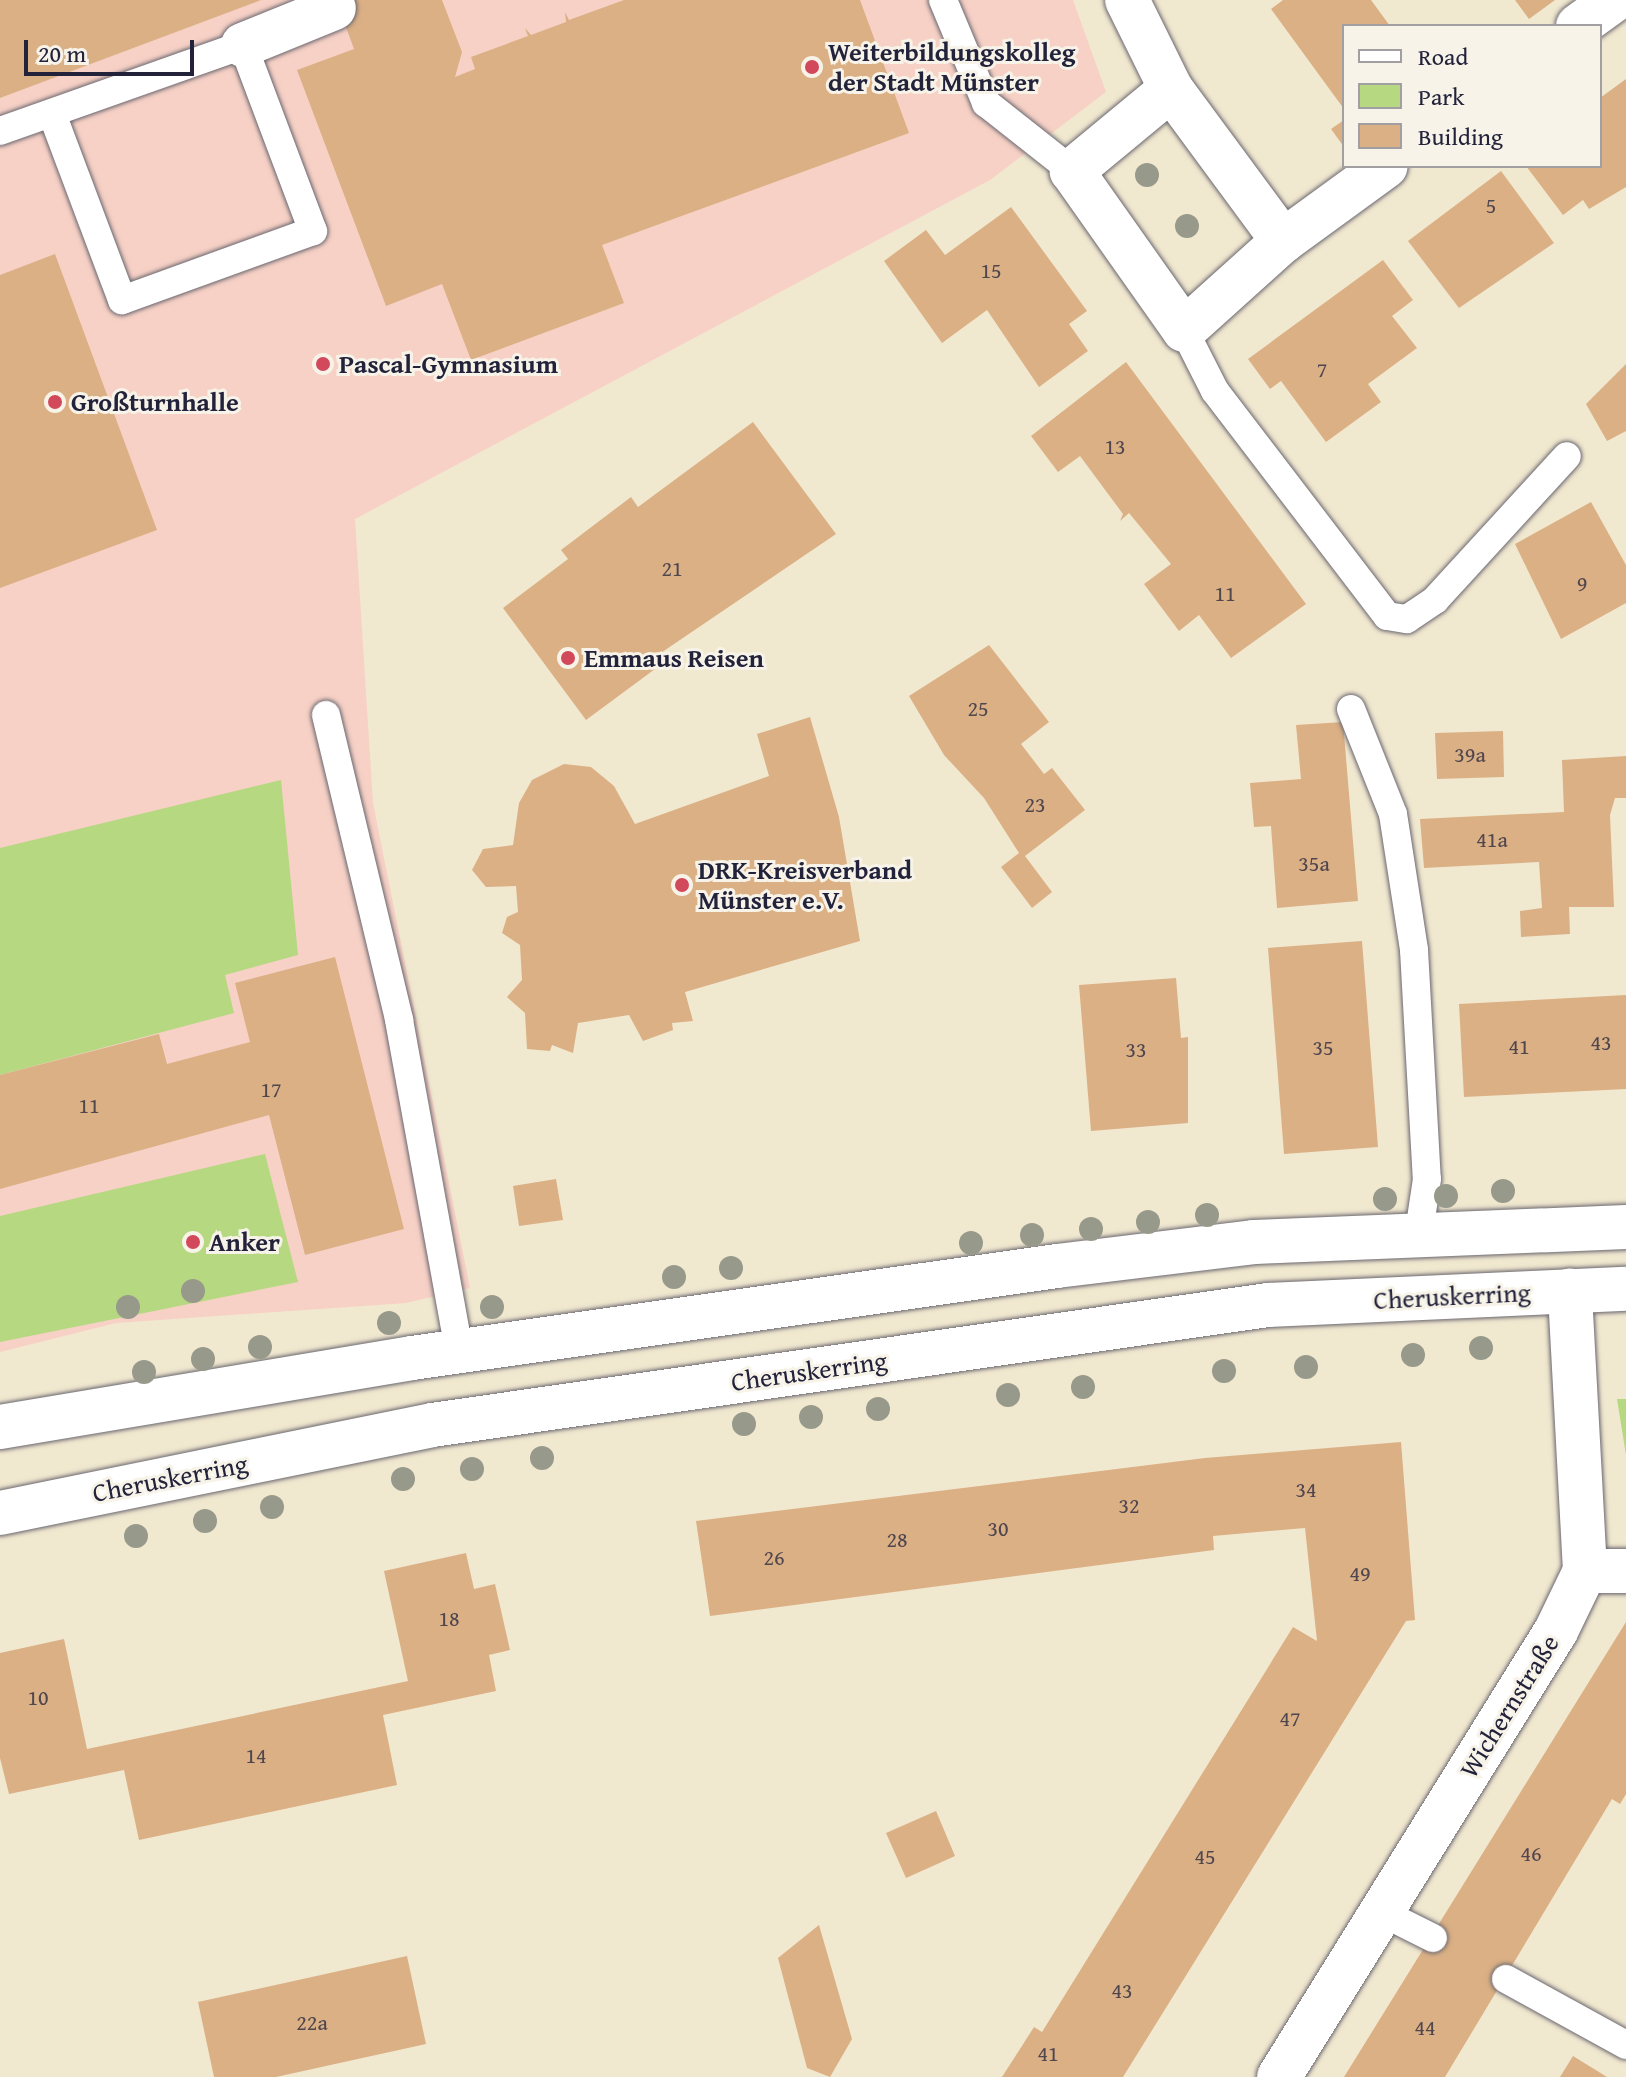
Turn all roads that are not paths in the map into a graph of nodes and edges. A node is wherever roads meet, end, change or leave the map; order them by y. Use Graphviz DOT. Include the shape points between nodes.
graph roads {
  1 [pos="943,0"];
  2 [pos="1127,0"];
  3 [pos="1614,0"];
  4 [pos="334,8"];
  5 [pos="1581,24"];
  6 [pos="243,45"];
  7 [pos="1171,89"];
  8 [pos="53,116"];
  9 [pos="0,131"];
  10 [pos="1383,168"];
  11 [pos="1072,171"];
  12 [pos="1283,241"];
  13 [pos="1184,330"];
  14 [pos="1567,456"];
  15 [pos="1351,709"];
  16 [pos="326,715"];
  17 [pos="1626,1227"];
  18 [pos="1419,1232"];
  19 [pos="1626,1289"];
  20 [pos="1570,1290"];
  21 [pos="459,1351"];
  22 [pos="0,1427"];
  23 [pos="0,1513"];
  24 [pos="1605,1571"];
  25 [pos="1381,1912"];
  26 [pos="1433,1938"];
  27 [pos="1506,1979"];
  28 [pos="1626,2045"];
  29 [pos="1279,2077"];
  1 -- 11 [label="lane" via="986,103"];
  2 -- 7 [label="main road"];
  3 -- 5 [label="main road"];
  4 -- 6 [label="main road"];
  6 -- 8 [label="lane"];
  6 -- 8 [label="lane" via="313,231 122,300"];
  7 -- 11 [label="main road"];
  7 -- 12 [label="main road"];
  8 -- 9 [label="lane"];
  10 -- 12 [label="main road"];
  11 -- 13 [label="main road"];
  12 -- 13 [label="main road"];
  13 -- 14 [label="lane" via="1215,391 1387,616 1407,619 1435,600"];
  15 -- 18 [label="lane" via="1393,814 1414,950 1427,1179"];
  16 -- 21 [label="lane" via="399,1020"];
  17 -- 18 [label="main road"];
  18 -- 21 [label="main road" via="1057,1266"];
  19 -- 20 [label="main road, Cheruskerring"];
  20 -- 23 [label="main road, Cheruskerring" via="1236,1309 432,1425"];
  20 -- 24 [label="main road, Wichernstraße"];
  21 -- 22 [label="main road"];
  24 -- 25 [label="main road, Wichernstraße" via="1556,1631"];
  25 -- 26 [label="lane"];
  25 -- 29 [label="main road, Wichernstraße"];
  27 -- 28 [label="lane"];
}
